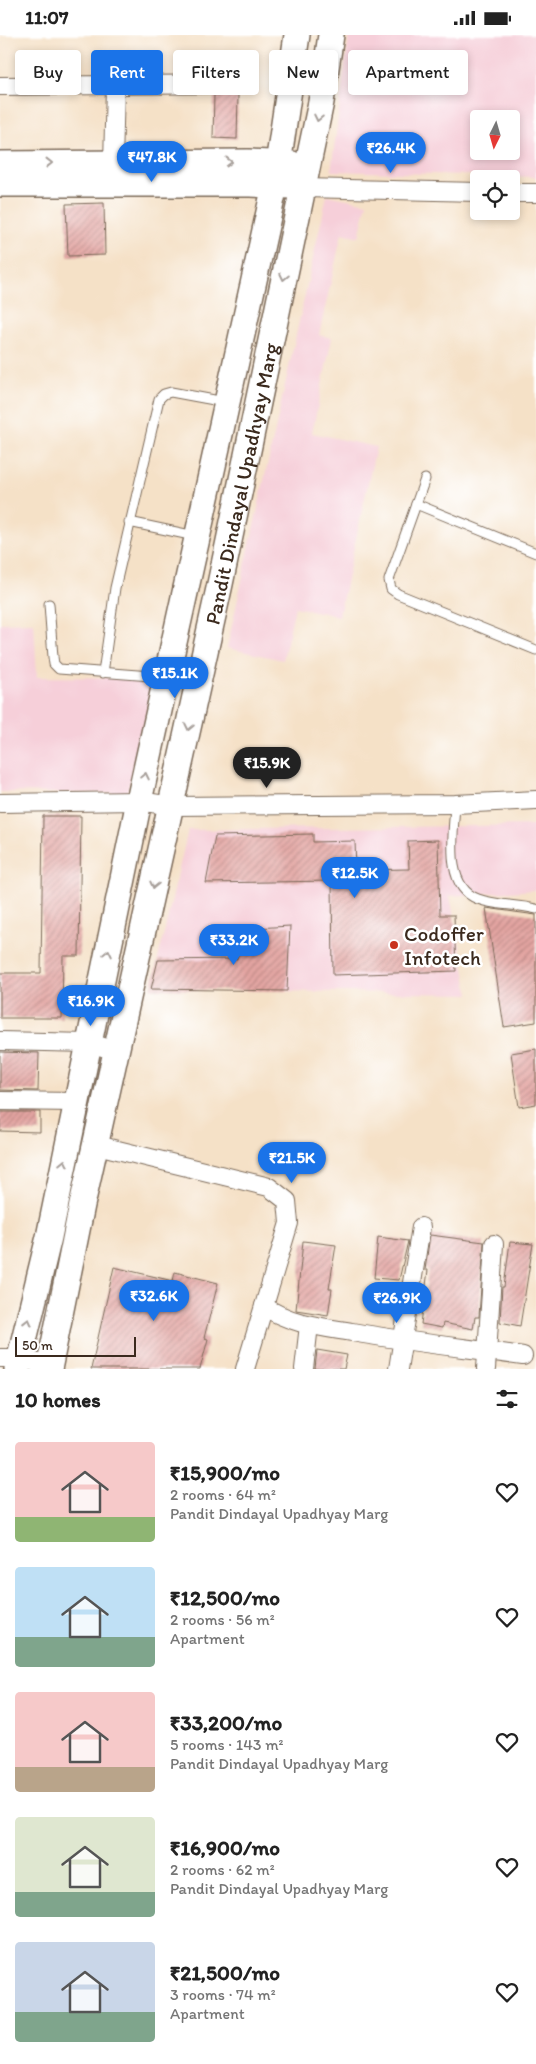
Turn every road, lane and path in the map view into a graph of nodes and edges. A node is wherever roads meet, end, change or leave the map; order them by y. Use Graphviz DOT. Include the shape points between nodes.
graph roads {
  1 [pos="297,35"];
  2 [pos="331,35"];
  3 [pos="0,86"];
  4 [pos="91,86"];
  5 [pos="115,95"];
  6 [pos="113,163"];
  7 [pos="0,164"];
  8 [pos="276,173"];
  9 [pos="305,178"];
  10 [pos="0,184"];
  11 [pos="470,191"];
  12 [pos="520,193"];
  13 [pos="536,193"];
  14 [pos="228,403"];
  15 [pos="425,479"];
  16 [pos="416,503"];
  17 [pos="129,522"];
  18 [pos="198,536"];
  19 [pos="536,553"];
  20 [pos="49,604"];
  21 [pos="536,650"];
  22 [pos="103,673"];
  23 [pos="167,677"];
  24 [pos="536,800"];
  25 [pos="139,801"];
  26 [pos="0,803"];
  27 [pos="456,804"];
  28 [pos="172,806"];
  29 [pos="536,909"];
  30 [pos="0,1041"];
  31 [pos="89,1043"];
  32 [pos="117,1051"];
  33 [pos="0,1101"];
  34 [pos="77,1102"];
  35 [pos="97,1145"];
  36 [pos="421,1227"];
  37 [pos="494,1244"];
  38 [pos="264,1306"];
  39 [pos="309,1325"];
  40 [pos="402,1341"];
  41 [pos="488,1351"];
  42 [pos="523,1356"];
  43 [pos="12,1362"];
  44 [pos="49,1367"];
  45 [pos="245,1369"];
  46 [pos="304,1369"];
  47 [pos="398,1369"];
  48 [pos="486,1369"];
  1 -- 8 [label="street, Pandit Dindayal Upadhyay Marg"];
  2 -- 9 [label="street, Pandit Dindayal Upadhyay Marg, one-way"];
  3 -- 4 [label="street"];
  5 -- 6 [label="street"];
  7 -- 6 [label="street, one-way"];
  6 -- 8 [label="street, one-way"];
  8 -- 9 [label="street"];
  8 -- 10 [label="street"];
  8 -- 14 [label="street, Pandit Dindayal Upadhyay Marg"];
  9 -- 11 [label="street"];
  9 -- 28 [label="street, Pandit Dindayal Upadhyay Marg, one-way"];
  12 -- 13 [label="street"];
  14 -- 17 [label="lane" via="171,392 159,399"];
  14 -- 18 [label="street, Pandit Dindayal Upadhyay Marg"];
  15 -- 16 [label="lane"];
  16 -- 19 [label="lane"];
  16 -- 21 [label="lane" via="389,580 391,589"];
  17 -- 18 [label="lane"];
  17 -- 22 [label="lane" via="109,622"];
  18 -- 23 [label="street, Pandit Dindayal Upadhyay Marg"];
  20 -- 22 [label="lane" via="54,664 68,671"];
  22 -- 23 [label="lane"];
  25 -- 23 [label="street, Pandit Dindayal Upadhyay Marg, one-way"];
  24 -- 27 [label="street"];
  25 -- 26 [label="street"];
  25 -- 28 [label="street"];
  31 -- 25 [label="street, Pandit Dindayal Upadhyay Marg, one-way"];
  27 -- 28 [label="street"];
  27 -- 29 [label="lane" via="453,863 466,892 496,904"];
  28 -- 32 [label="street, Pandit Dindayal Upadhyay Marg, one-way"];
  30 -- 31 [label="street"];
  31 -- 32 [label="street"];
  31 -- 34 [label="street, Pandit Dindayal Upadhyay Marg"];
  32 -- 35 [label="street, Pandit Dindayal Upadhyay Marg"];
  33 -- 34 [label="street"];
  43 -- 34 [label="street, Pandit Dindayal Upadhyay Marg, one-way" via="49,1237"];
  35 -- 38 [label="street" via="269,1187 287,1201 289,1223"];
  35 -- 44 [label="street, Pandit Dindayal Upadhyay Marg"];
  36 -- 40 [label="street"];
  37 -- 41 [label="street"];
  38 -- 39 [label="street" via="274,1314"];
  38 -- 45 [label="street"];
  39 -- 40 [label="street"];
  39 -- 46 [label="street"];
  40 -- 41 [label="street"];
  40 -- 47 [label="street"];
  41 -- 42 [label="street"];
  41 -- 48 [label="street"];
  43 -- 44 [label="street"];
}
